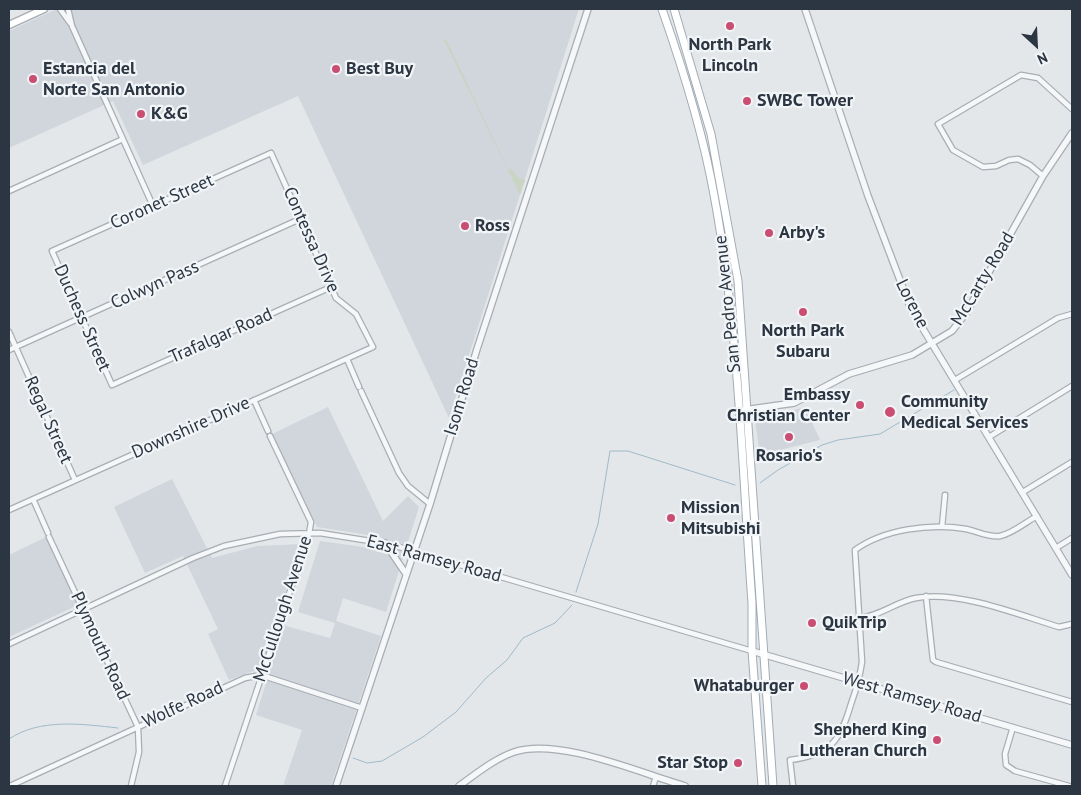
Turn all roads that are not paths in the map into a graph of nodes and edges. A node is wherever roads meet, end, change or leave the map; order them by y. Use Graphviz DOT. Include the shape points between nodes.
graph roads {
  1 [pos="44,9"];
  2 [pos="60,9"];
  3 [pos="68,9"];
  4 [pos="588,9"];
  5 [pos="662,9"];
  6 [pos="674,9"];
  7 [pos="805,9"];
  8 [pos="37,11"];
  9 [pos="9,25"];
  10 [pos="72,26"];
  11 [pos="1072,109"];
  12 [pos="705,111"];
  13 [pos="695,114"];
  14 [pos="709,127"];
  15 [pos="699,129"];
  16 [pos="1072,133"];
  17 [pos="123,139"];
  18 [pos="271,153"];
  19 [pos="1043,176"];
  20 [pos="9,191"];
  21 [pos="152,206"];
  22 [pos="300,220"];
  23 [pos="52,251"];
  24 [pos="331,287"];
  25 [pos="1072,314"];
  26 [pos="82,318"];
  27 [pos="9,332"];
  28 [pos="933,344"];
  29 [pos="15,347"];
  30 [pos="374,347"];
  31 [pos="9,350"];
  32 [pos="347,359"];
  33 [pos="954,380"];
  34 [pos="112,385"];
  35 [pos="1072,386"];
  36 [pos="254,400"];
  37 [pos="748,410"];
  38 [pos="738,411"];
  39 [pos="268,431"];
  40 [pos="270,436"];
  41 [pos="989,437"];
  42 [pos="1072,462"];
  43 [pos="75,480"];
  44 [pos="1022,492"];
  45 [pos="944,495"];
  46 [pos="33,499"];
  47 [pos="430,504"];
  48 [pos="9,510"];
  49 [pos="1037,516"];
  50 [pos="942,527"];
  51 [pos="309,534"];
  52 [pos="756,537"];
  53 [pos="747,538"];
  54 [pos="1072,538"];
  55 [pos="385,543"];
  56 [pos="1056,548"];
  57 [pos="414,551"];
  58 [pos="406,574"];
  59 [pos="1072,575"];
  60 [pos="926,596"];
  61 [pos="83,610"];
  62 [pos="859,618"];
  63 [pos="1072,624"];
  64 [pos="9,644"];
  65 [pos="752,651"];
  66 [pos="764,654"];
  67 [pos="261,675"];
  68 [pos="858,683"];
  69 [pos="1072,702"];
  70 [pos="362,708"];
  71 [pos="138,727"];
  72 [pos="1013,727"];
  73 [pos="1072,745"];
  74 [pos="656,777"];
  75 [pos="10,786"];
  76 [pos="131,786"];
  77 [pos="225,786"];
  78 [pos="336,786"];
  79 [pos="459,786"];
  80 [pos="653,786"];
  81 [pos="686,786"];
  82 [pos="762,786"];
  83 [pos="773,786"];
  84 [pos="793,786"];
  85 [pos="1069,786"];
  1 -- 8 [label="main road"];
  2 -- 10 [label="street"];
  3 -- 10 [label="street"];
  4 -- 47 [label="street, Isom Road"];
  5 -- 13 [label="main road, San Pedro Avenue"];
  6 -- 12 [label="main road, San Pedro Avenue"];
  7 -- 28 [label="street, Lorene" via="897,278 911,309"];
  8 -- 9 [label="main road"];
  10 -- 17 [label="street"];
  11 -- 19 [label="street" via="1038,78 1021,76 938,124 953,150 983,167 1018,159"];
  12 -- 13 [label="main road"];
  12 -- 14 [label="main road, San Pedro Avenue"];
  13 -- 15 [label="main road, San Pedro Avenue"];
  14 -- 15 [label="main road"];
  14 -- 37 [label="main road, San Pedro Avenue" via="738,281"];
  15 -- 38 [label="main road, San Pedro Avenue" via="722,240"];
  16 -- 19 [label="street, McCarty Road"];
  17 -- 20 [label="street"];
  17 -- 21 [label="street"];
  18 -- 21 [label="street, Coronet Street"];
  18 -- 22 [label="street, Contessa Drive"];
  19 -- 28 [label="street, McCarty Road" via="962,319 952,331"];
  21 -- 23 [label="street, Coronet Street"];
  22 -- 24 [label="street, Contessa Drive"];
  22 -- 26 [label="street, Colwyn Pass"];
  23 -- 26 [label="street, Duchess Street"];
  24 -- 30 [label="street, Contessa Drive" via="340,303 356,314"];
  24 -- 34 [label="street, Trafalgar Road"];
  25 -- 33 [label="street" via="1058,318"];
  26 -- 29 [label="street, Colwyn Pass"];
  26 -- 34 [label="street, Duchess Street"];
  27 -- 29 [label="street, Regal Street"];
  28 -- 33 [label="street, Lorene"];
  28 -- 37 [label="street, McCarty Road" via="900,361 849,374 794,403"];
  29 -- 31 [label="street, Colwyn Pass"];
  29 -- 43 [label="street, Regal Street"];
  30 -- 32 [label="street, Downshire Drive"];
  32 -- 36 [label="street, Downshire Drive"];
  32 -- 47 [label="street" via="400,475"];
  33 -- 41 [label="street, Lorene"];
  35 -- 41 [label="street"];
  36 -- 39 [label="street"];
  36 -- 43 [label="street, Downshire Drive"];
  37 -- 38 [label="street, McCarty Road"];
  37 -- 52 [label="main road, San Pedro Avenue"];
  38 -- 53 [label="main road, San Pedro Avenue"];
  40 -- 51 [label="street, McCullough Avenue" via="311,522"];
  41 -- 44 [label="street, Lorene"];
  42 -- 44 [label="street"];
  43 -- 46 [label="street, Downshire Drive"];
  44 -- 49 [label="street, Lorene"];
  45 -- 50 [label="street"];
  46 -- 48 [label="street, Downshire Drive"];
  46 -- 61 [label="street, Plymouth Road"];
  47 -- 57 [label="street, Isom Road"];
  49 -- 50 [label="street" via="1001,536"];
  49 -- 56 [label="street, Lorene"];
  50 -- 62 [label="street" via="896,533 854,550"];
  51 -- 55 [label="street, East Ramsey Road"];
  51 -- 61 [label="street, East Ramsey Road" via="280,534 224,546"];
  51 -- 67 [label="street, McCullough Avenue"];
  52 -- 53 [label="main road"];
  52 -- 66 [label="main road, San Pedro Avenue"];
  53 -- 65 [label="main road, San Pedro Avenue"];
  54 -- 56 [label="street"];
  55 -- 57 [label="street, East Ramsey Road"];
  55 -- 58 [label="street"];
  56 -- 59 [label="street, Lorene"];
  57 -- 58 [label="street, Isom Road"];
  57 -- 65 [label="street, East Ramsey Road"];
  58 -- 70 [label="street, Isom Road"];
  60 -- 62 [label="street" via="906,600 877,615"];
  60 -- 63 [label="street" via="953,597 1059,627"];
  60 -- 69 [label="street" via="933,660"];
  61 -- 64 [label="street, East Ramsey Road"];
  61 -- 71 [label="street, Plymouth Road"];
  62 -- 68 [label="street" via="862,662"];
  65 -- 66 [label="street, West Ramsey Road"];
  65 -- 82 [label="main road, San Pedro Avenue"];
  66 -- 68 [label="street, West Ramsey Road"];
  66 -- 83 [label="main road, San Pedro Avenue"];
  67 -- 70 [label="street"];
  67 -- 71 [label="street, Wolfe Road" via="235,681"];
  67 -- 77 [label="street, McCullough Avenue"];
  68 -- 72 [label="street, West Ramsey Road"];
  68 -- 84 [label="street" via="844,727 834,743 818,754 790,760"];
  70 -- 78 [label="street, Isom Road"];
  71 -- 75 [label="street, Wolfe Road"];
  71 -- 76 [label="street, Plymouth Road" via="139,752"];
  72 -- 73 [label="street, West Ramsey Road"];
  72 -- 85 [label="street" via="1005,754 1006,765 1015,771"];
  74 -- 79 [label="street" via="564,749 544,747 504,756"];
  74 -- 80 [label="street"];
  74 -- 81 [label="street"];
}
